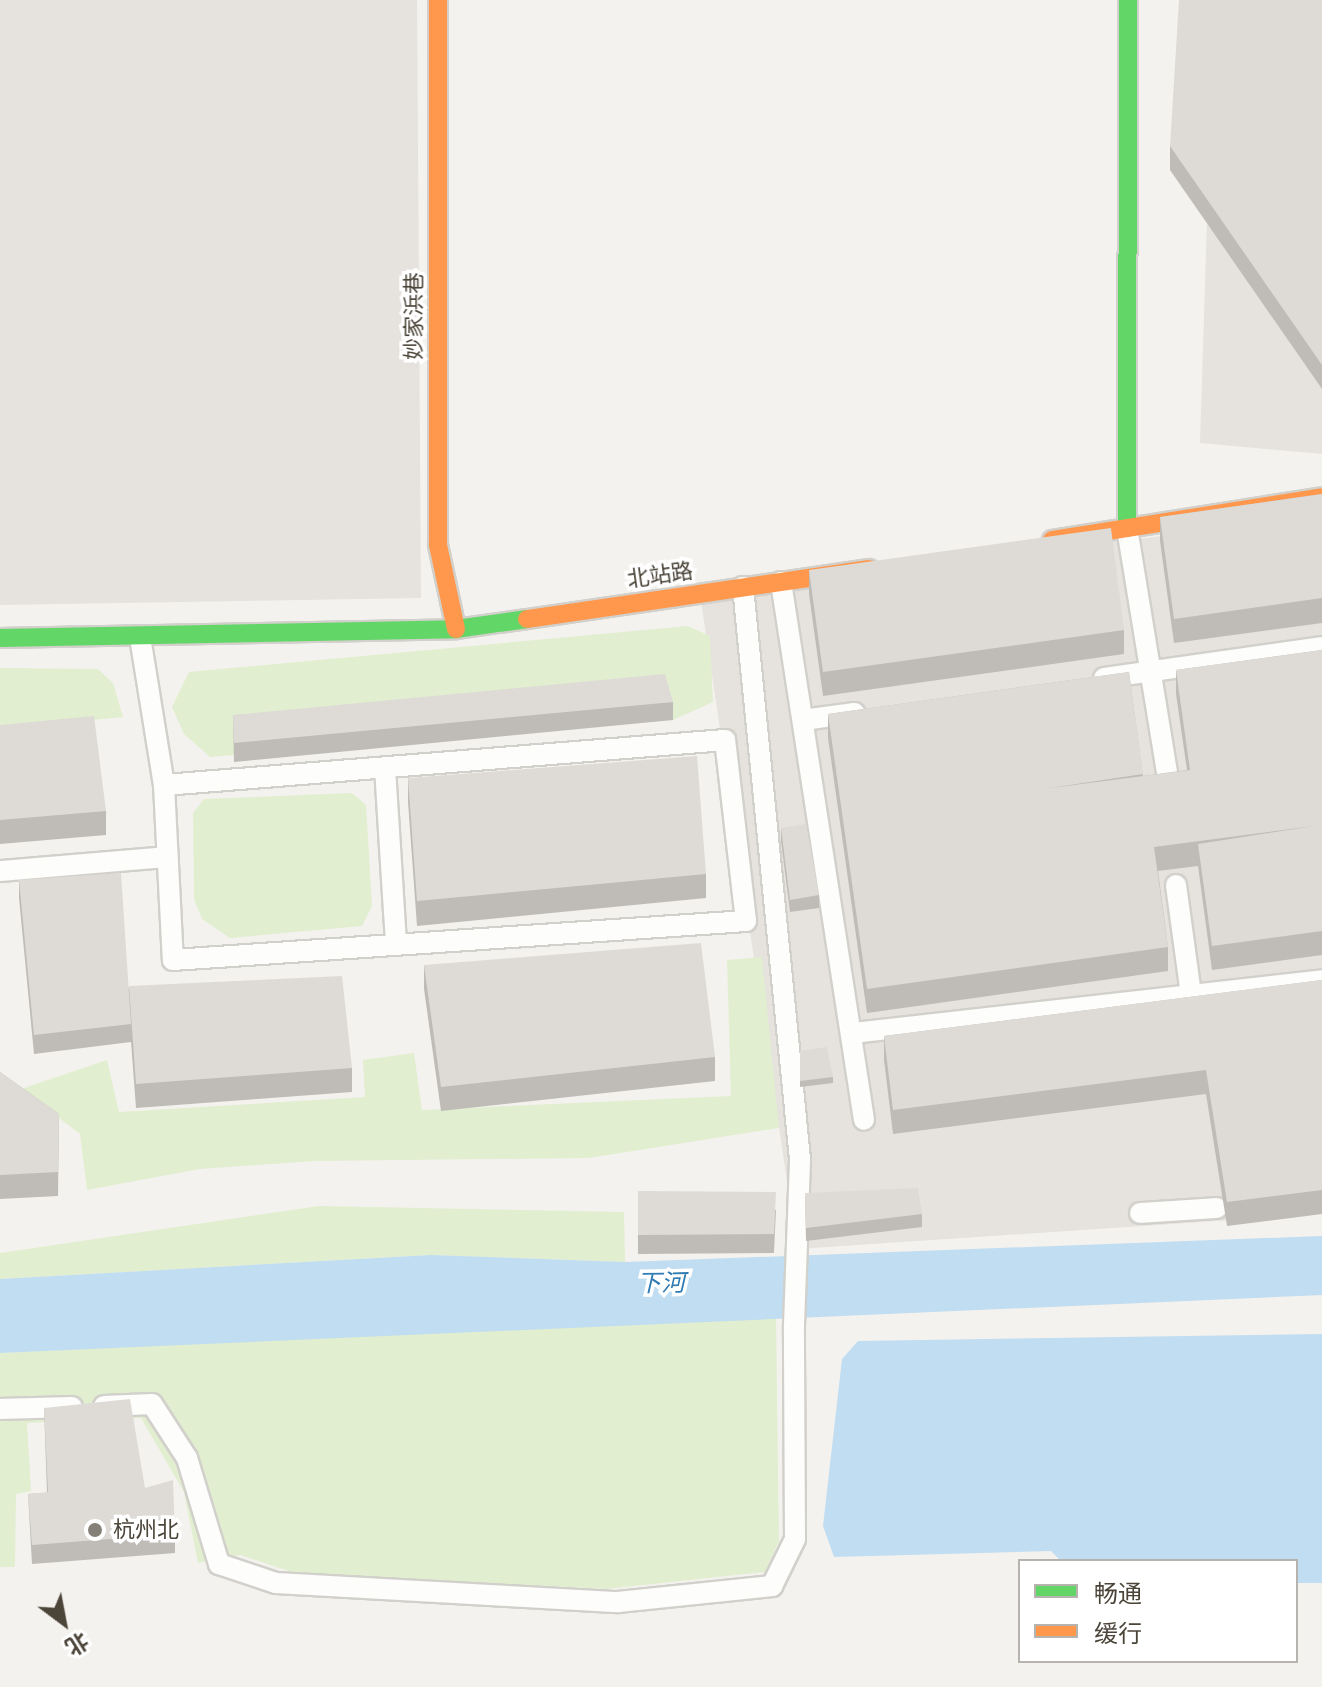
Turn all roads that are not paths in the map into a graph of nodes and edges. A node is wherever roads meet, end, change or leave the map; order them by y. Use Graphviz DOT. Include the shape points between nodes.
graph roads {
  1 [pos="438,0"];
  2 [pos="1128,0"];
  3 [pos="1322,497"];
  4 [pos="1127,528"];
  5 [pos="1036,542"];
  6 [pos="884,566"];
  7 [pos="781,582"];
  8 [pos="743,587"];
  9 [pos="456,629"];
  10 [pos="140,637"];
  11 [pos="0,638"];
  12 [pos="1322,647"];
  13 [pos="1153,671"];
  14 [pos="1077,681"];
  15 [pos="879,710"];
  16 [pos="803,720"];
  17 [pos="385,768"];
  18 [pos="1168,778"];
  19 [pos="164,785"];
  20 [pos="167,857"];
  21 [pos="0,871"];
  22 [pos="1176,885"];
  23 [pos="396,945"];
  24 [pos="1322,980"];
  25 [pos="1191,994"];
  26 [pos="853,1033"];
  27 [pos="864,1120"];
  28 [pos="1217,1208"];
  29 [pos="1140,1213"];
  30 [pos="0,1409"];
  1 -- 9 [label="street, 妙家浜巷" via="438,545"];
  2 -- 4 [label="street"];
  3 -- 4 [label="street"];
  4 -- 5 [label="street"];
  4 -- 13 [label="lane"];
  6 -- 7 [label="street, 北站路"];
  7 -- 8 [label="street, 北站路"];
  7 -- 16 [label="lane"];
  8 -- 9 [label="street, 北站路"];
  8 -- 30 [label="lane" via="800,1159 795,1539 772,1586 618,1602 276,1583 219,1564 187,1458 152,1404"];
  9 -- 10 [label="street, 北站路"];
  10 -- 11 [label="street, 北站路"];
  10 -- 19 [label="lane"];
  12 -- 13 [label="lane"];
  13 -- 14 [label="lane"];
  13 -- 18 [label="lane"];
  15 -- 16 [label="lane"];
  16 -- 26 [label="lane"];
  17 -- 19 [label="lane"];
  17 -- 23 [label="lane"];
  17 -- 23 [label="lane" via="725,740 746,921"];
  19 -- 20 [label="lane"];
  20 -- 21 [label="lane"];
  20 -- 23 [label="lane" via="173,960"];
  22 -- 25 [label="lane"];
  24 -- 25 [label="lane"];
  25 -- 26 [label="lane"];
  26 -- 27 [label="lane"];
  28 -- 29 [label="lane"];
}
